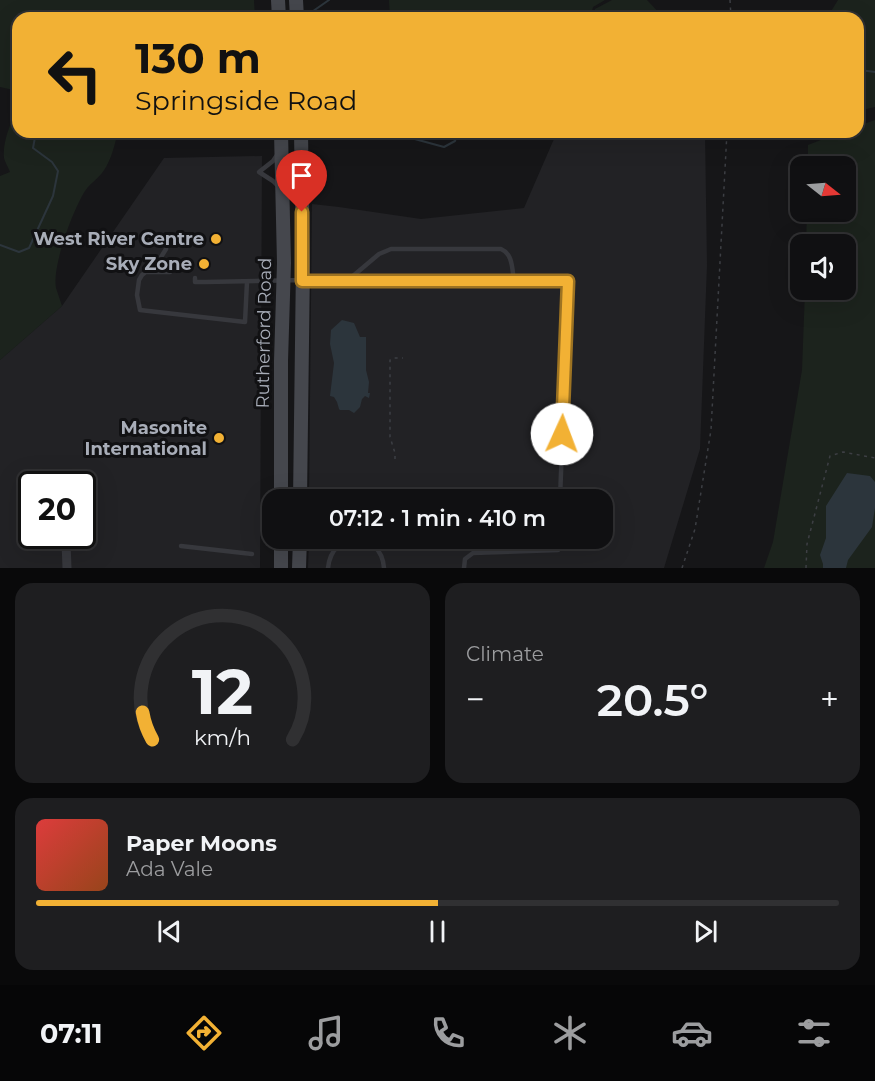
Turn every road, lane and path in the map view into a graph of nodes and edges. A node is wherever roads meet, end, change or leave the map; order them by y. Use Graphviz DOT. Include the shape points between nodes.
graph roads {
  1 [pos="281,138"];
  2 [pos="301,138"];
  3 [pos="727,138"];
  4 [pos="281,147"];
  5 [pos="283,192"];
  6 [pos="166,249"];
  7 [pos="147,272"];
  8 [pos="170,272"];
  9 [pos="195,278"];
  10 [pos="347,280"];
  11 [pos="284,281"];
  12 [pos="302,281"];
  13 [pos="514,281"];
  14 [pos="247,282"];
  15 [pos="403,358"];
  16 [pos="875,458"];
  17 [pos="395,459"];
  18 [pos="281,489"];
  19 [pos="300,489"];
  20 [pos="560,489"];
  21 [pos="181,546"];
  22 [pos="66,549"];
  23 [pos="281,549"];
  24 [pos="300,549"];
  25 [pos="558,549"];
  26 [pos="252,554"];
  27 [pos="67,568"];
  28 [pos="281,568"];
  29 [pos="299,568"];
  30 [pos="328,568"];
  31 [pos="384,568"];
  32 [pos="464,568"];
  33 [pos="682,568"];
  34 [pos="806,568"];
  1 -- 4 [label="main road, Rutherford Road"];
  2 -- 12 [label="main road, Rutherford Road"];
  3 -- 33 [label="path" via="711,430 695,529"];
  4 -- 5 [label="main road, Rutherford Road"];
  4 -- 5 [label="lane" via="273,161 259,172"];
  5 -- 11 [label="main road, Rutherford Road"];
  6 -- 7 [label="lane"];
  7 -- 8 [label="lane"];
  7 -- 14 [label="lane" via="137,285 140,310 245,322"];
  9 -- 14 [label="lane" via="195,282"];
  10 -- 12 [label="lane"];
  10 -- 13 [label="lane"];
  10 -- 13 [label="lane" via="391,249 501,249 509,256"];
  11 -- 12 [label="lane"];
  11 -- 14 [label="lane"];
  11 -- 18 [label="main road, Rutherford Road"];
  12 -- 19 [label="main road, Rutherford Road"];
  13 -- 20 [label="lane" via="568,281"];
  15 -- 17 [label="path" via="390,360 390,437"];
  16 -- 34 [label="path" via="843,452 830,456 807,544"];
  21 -- 26 [label="lane"];
  22 -- 27 [label="street"];
  23 -- 28 [label="main road"];
  24 -- 29 [label="main road"];
  25 -- 32 [label="lane" via="473,553 465,559"];
  30 -- 31 [label="lane" via="334,549 358,539 380,552"];
}
